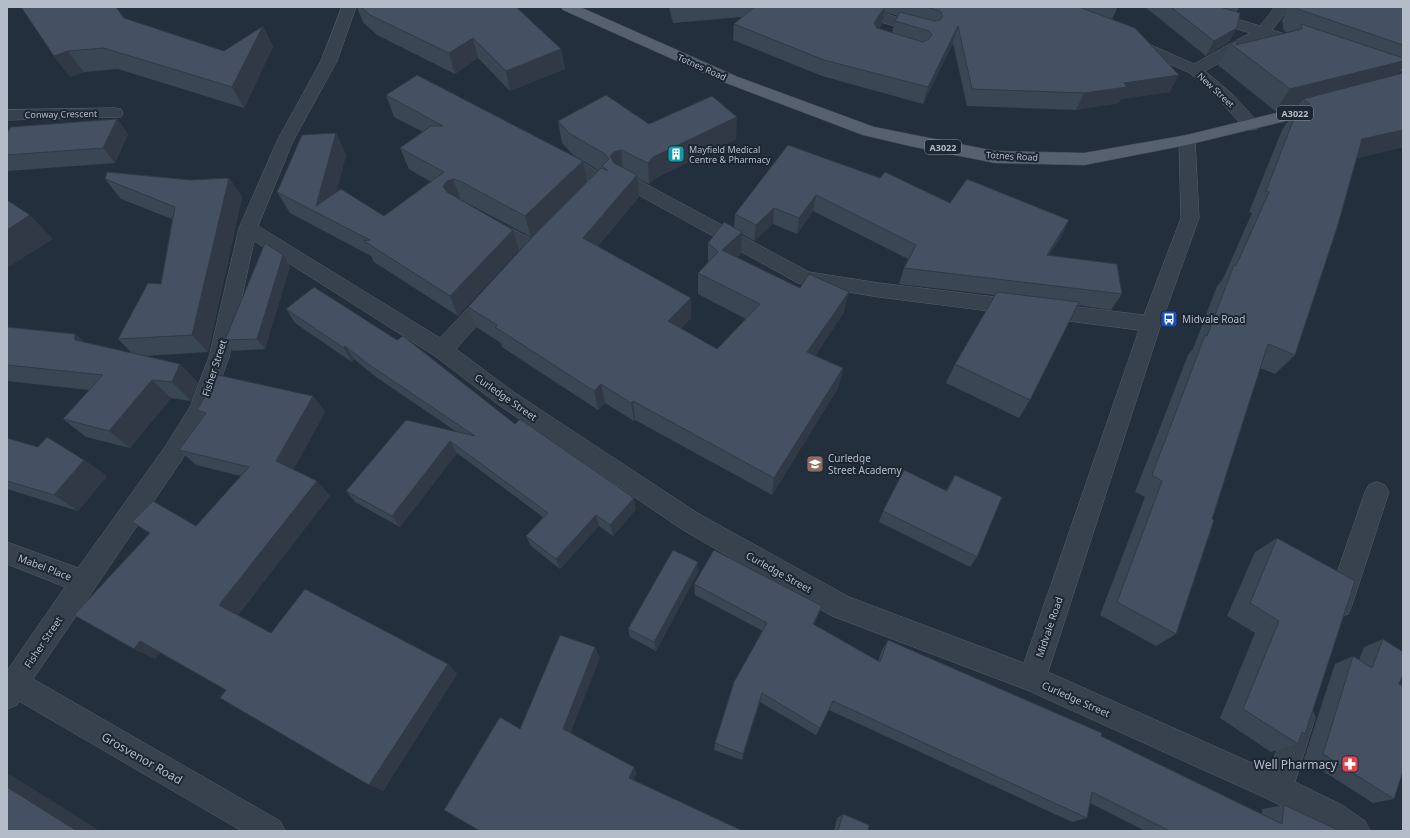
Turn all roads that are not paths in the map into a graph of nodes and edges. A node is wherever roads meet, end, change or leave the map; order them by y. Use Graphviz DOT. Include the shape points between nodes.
graph roads {
  1 [pos="349,7"];
  2 [pos="568,7"];
  3 [pos="855,7"];
  4 [pos="1182,7"];
  5 [pos="1283,7"];
  6 [pos="892,20"];
  7 [pos="1264,31"];
  8 [pos="930,32"];
  9 [pos="884,34"];
  10 [pos="1115,35"];
  11 [pos="1315,49"];
  12 [pos="1195,70"];
  13 [pos="1334,103"];
  14 [pos="115,113"];
  15 [pos="7,115"];
  16 [pos="1251,124"];
  17 [pos="1187,140"];
  18 [pos="546,148"];
  19 [pos="623,179"];
  20 [pos="573,209"];
  21 [pos="474,215"];
  22 [pos="248,228"];
  23 [pos="519,264"];
  24 [pos="505,280"];
  25 [pos="1151,324"];
  26 [pos="442,350"];
  27 [pos="1377,492"];
  28 [pos="7,553"];
  29 [pos="83,582"];
  30 [pos="1332,625"];
  31 [pos="1032,679"];
  32 [pos="11,690"];
  33 [pos="1307,700"];
  34 [pos="1278,789"];
  35 [pos="270,831"];
  36 [pos="1355,831"];
  1 -- 22 [label="street, Fisher Street" via="329,61 285,141"];
  2 -- 17 [label="main road, Totnes Road / A3022" via="732,80 869,131 910,141 995,157 1084,158"];
  3 -- 6 [label="street" via="862,12"];
  4 -- 7 [label="street"];
  5 -- 7 [label="street"];
  6 -- 8 [label="street"];
  6 -- 9 [label="street"];
  7 -- 11 [label="street"];
  7 -- 12 [label="street"];
  10 -- 12 [label="street, New Street"];
  12 -- 16 [label="street, New Street" via="1224,95"];
  13 -- 16 [label="main road, Totnes Road / A3022"];
  14 -- 15 [label="street, Conway Crescent"];
  16 -- 17 [label="main road, Totnes Road / A3022"];
  17 -- 25 [label="street, Midvale Road" via="1190,218"];
  18 -- 20 [label="street" via="601,181"];
  19 -- 25 [label="street" via="805,278 879,290"];
  21 -- 23 [label="street" via="538,242"];
  22 -- 26 [label="street, Curledge Street"];
  22 -- 29 [label="street, Fisher Street" via="219,358 200,410"];
  24 -- 26 [label="street"];
  25 -- 31 [label="street, Midvale Road"];
  26 -- 31 [label="street, Curledge Street" via="507,399 691,522 841,607"];
  27 -- 30 [label="street"];
  28 -- 29 [label="street, Mabel Place"];
  29 -- 32 [label="street, Fisher Street"];
  31 -- 34 [label="street, Curledge Street"];
  32 -- 35 [label="street, Grosvenor Road"];
  33 -- 34 [label="street"];
  34 -- 36 [label="street, Curledge Street" via="1332,815"];
}
